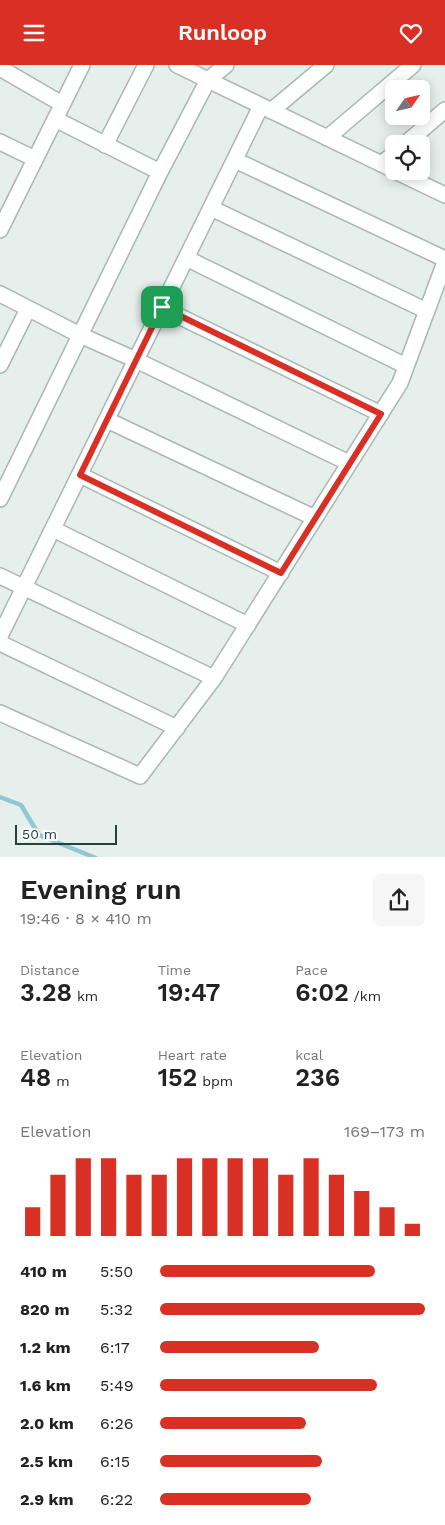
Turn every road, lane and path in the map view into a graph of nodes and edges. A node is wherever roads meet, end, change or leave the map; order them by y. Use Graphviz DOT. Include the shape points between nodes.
graph roads {
  1 [pos="82,65"];
  2 [pos="146,65"];
  3 [pos="177,65"];
  4 [pos="226,65"];
  5 [pos="326,65"];
  6 [pos="413,65"];
  7 [pos="8,69"];
  8 [pos="208,80"];
  9 [pos="62,104"];
  10 [pos="266,108"];
  11 [pos="445,110"];
  12 [pos="55,119"];
  13 [pos="416,135"];
  14 [pos="327,138"];
  15 [pos="0,142"];
  16 [pos="105,145"];
  17 [pos="35,159"];
  18 [pos="235,160"];
  19 [pos="385,167"];
  20 [pos="160,172"];
  21 [pos="417,180"];
  22 [pos="442,190"];
  23 [pos="211,208"];
  24 [pos="2,220"];
  25 [pos="186,258"];
  26 [pos="445,261"];
  27 [pos="0,295"];
  28 [pos="162,307"];
  29 [pos="28,309"];
  30 [pos="427,311"];
  31 [pos="80,335"];
  32 [pos="136,360"];
  33 [pos="0,365"];
  34 [pos="406,366"];
  35 [pos="381,414"];
  36 [pos="106,420"];
  37 [pos="349,463"];
  38 [pos="80,475"];
  39 [pos="0,499"];
  40 [pos="315,518"];
  41 [pos="53,529"];
  42 [pos="281,573"];
  43 [pos="0,576"];
  44 [pos="24,587"];
  45 [pos="248,625"];
  46 [pos="0,636"];
  47 [pos="0,643"];
  48 [pos="214,679"];
  49 [pos="0,713"];
  50 [pos="177,728"];
  1 -- 9 [label="street"];
  2 -- 16 [label="street"];
  3 -- 8 [label="street"];
  4 -- 8 [label="street"];
  5 -- 10 [label="street"];
  6 -- 14 [label="street"];
  7 -- 9 [label="street"];
  8 -- 10 [label="street"];
  8 -- 20 [label="street"];
  9 -- 12 [label="street"];
  10 -- 14 [label="street"];
  10 -- 18 [label="street"];
  11 -- 13 [label="street"];
  12 -- 16 [label="street"];
  12 -- 17 [label="street"];
  14 -- 19 [label="street"];
  15 -- 17 [label="street"];
  16 -- 20 [label="street"];
  17 -- 24 [label="street"];
  18 -- 23 [label="street"];
  18 -- 26 [label="street"];
  20 -- 31 [label="street"];
  21 -- 22 [label="street"];
  23 -- 25 [label="street"];
  23 -- 30 [label="street"];
  25 -- 28 [label="street"];
  25 -- 34 [label="street"];
  26 -- 30 [label="street"];
  27 -- 29 [label="street"];
  28 -- 32 [label="street"];
  28 -- 35 [label="street"];
  29 -- 31 [label="street"];
  29 -- 33 [label="street"];
  30 -- 34 [label="street"];
  31 -- 32 [label="street"];
  31 -- 39 [label="street"];
  32 -- 36 [label="street"];
  32 -- 37 [label="street"];
  34 -- 35 [label="street" via="400,383"];
  35 -- 37 [label="street"];
  36 -- 38 [label="street"];
  36 -- 40 [label="street"];
  37 -- 40 [label="street"];
  38 -- 41 [label="street"];
  38 -- 42 [label="street"];
  40 -- 42 [label="street"];
  41 -- 44 [label="street"];
  41 -- 45 [label="street"];
  42 -- 45 [label="street"];
  43 -- 44 [label="street"];
  44 -- 46 [label="street"];
  44 -- 48 [label="street"];
  45 -- 48 [label="street"];
  47 -- 50 [label="street"];
  48 -- 50 [label="street"];
  49 -- 50 [label="street" via="140,776"];
}
